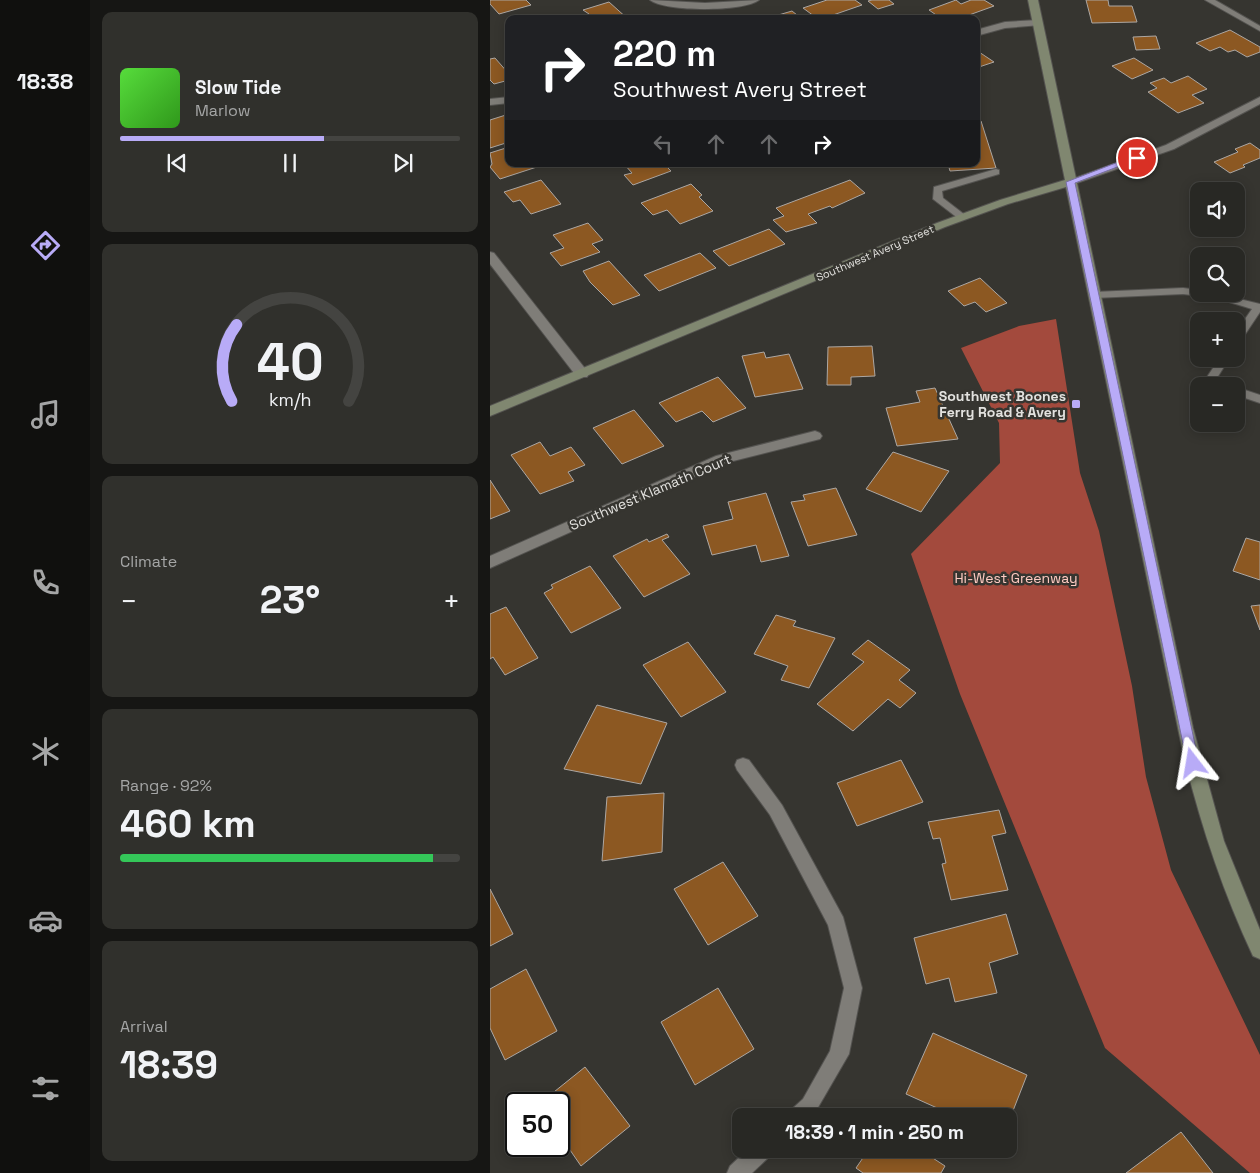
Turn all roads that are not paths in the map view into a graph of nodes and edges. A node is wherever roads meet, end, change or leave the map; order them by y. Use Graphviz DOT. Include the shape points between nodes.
graph roads {
  1 [pos="655,0"];
  2 [pos="754,0"];
  3 [pos="1033,0"];
  4 [pos="1210,0"];
  5 [pos="1038,23"];
  6 [pos="1260,29"];
  7 [pos="980,32"];
  8 [pos="505,100"];
  9 [pos="1260,100"];
  10 [pos="490,102"];
  11 [pos="996,172"];
  12 [pos="1070,182"];
  13 [pos="962,218"];
  14 [pos="490,256"];
  15 [pos="495,272"];
  16 [pos="1190,292"];
  17 [pos="1094,295"];
  18 [pos="1239,302"];
  19 [pos="1245,326"];
  20 [pos="582,374"];
  21 [pos="1245,394"];
  22 [pos="1260,398"];
  23 [pos="490,411"];
  24 [pos="815,436"];
  25 [pos="490,562"];
  26 [pos="743,765"];
  27 [pos="1260,950"];
  28 [pos="808,1108"];
  29 [pos="753,1158"];
  30 [pos="737,1173"];
  1 -- 2 [label="street" via="696,7"];
  3 -- 5 [label="main road"];
  4 -- 6 [label="lane"];
  5 -- 7 [label="street" via="1005,25"];
  5 -- 12 [label="main road"];
  8 -- 10 [label="street"];
  9 -- 12 [label="street, Southwest Avery Street" via="1170,147"];
  11 -- 13 [label="lane" via="937,190 938,199"];
  12 -- 13 [label="main road, Southwest Avery Street"];
  12 -- 17 [label="main road"];
  13 -- 20 [label="main road, Southwest Avery Street"];
  14 -- 15 [label="street"];
  15 -- 20 [label="street"];
  16 -- 17 [label="lane"];
  17 -- 27 [label="main road" via="1202,798 1227,878"];
  18 -- 19 [label="lane" via="1258,307"];
  20 -- 23 [label="main road, Southwest Avery Street"];
  21 -- 22 [label="lane"];
  24 -- 25 [label="street, Southwest Klamath Court" via="721,459"];
  26 -- 28 [label="street" via="776,810 837,923 853,988 839,1054"];
  29 -- 30 [label="street"];
}
